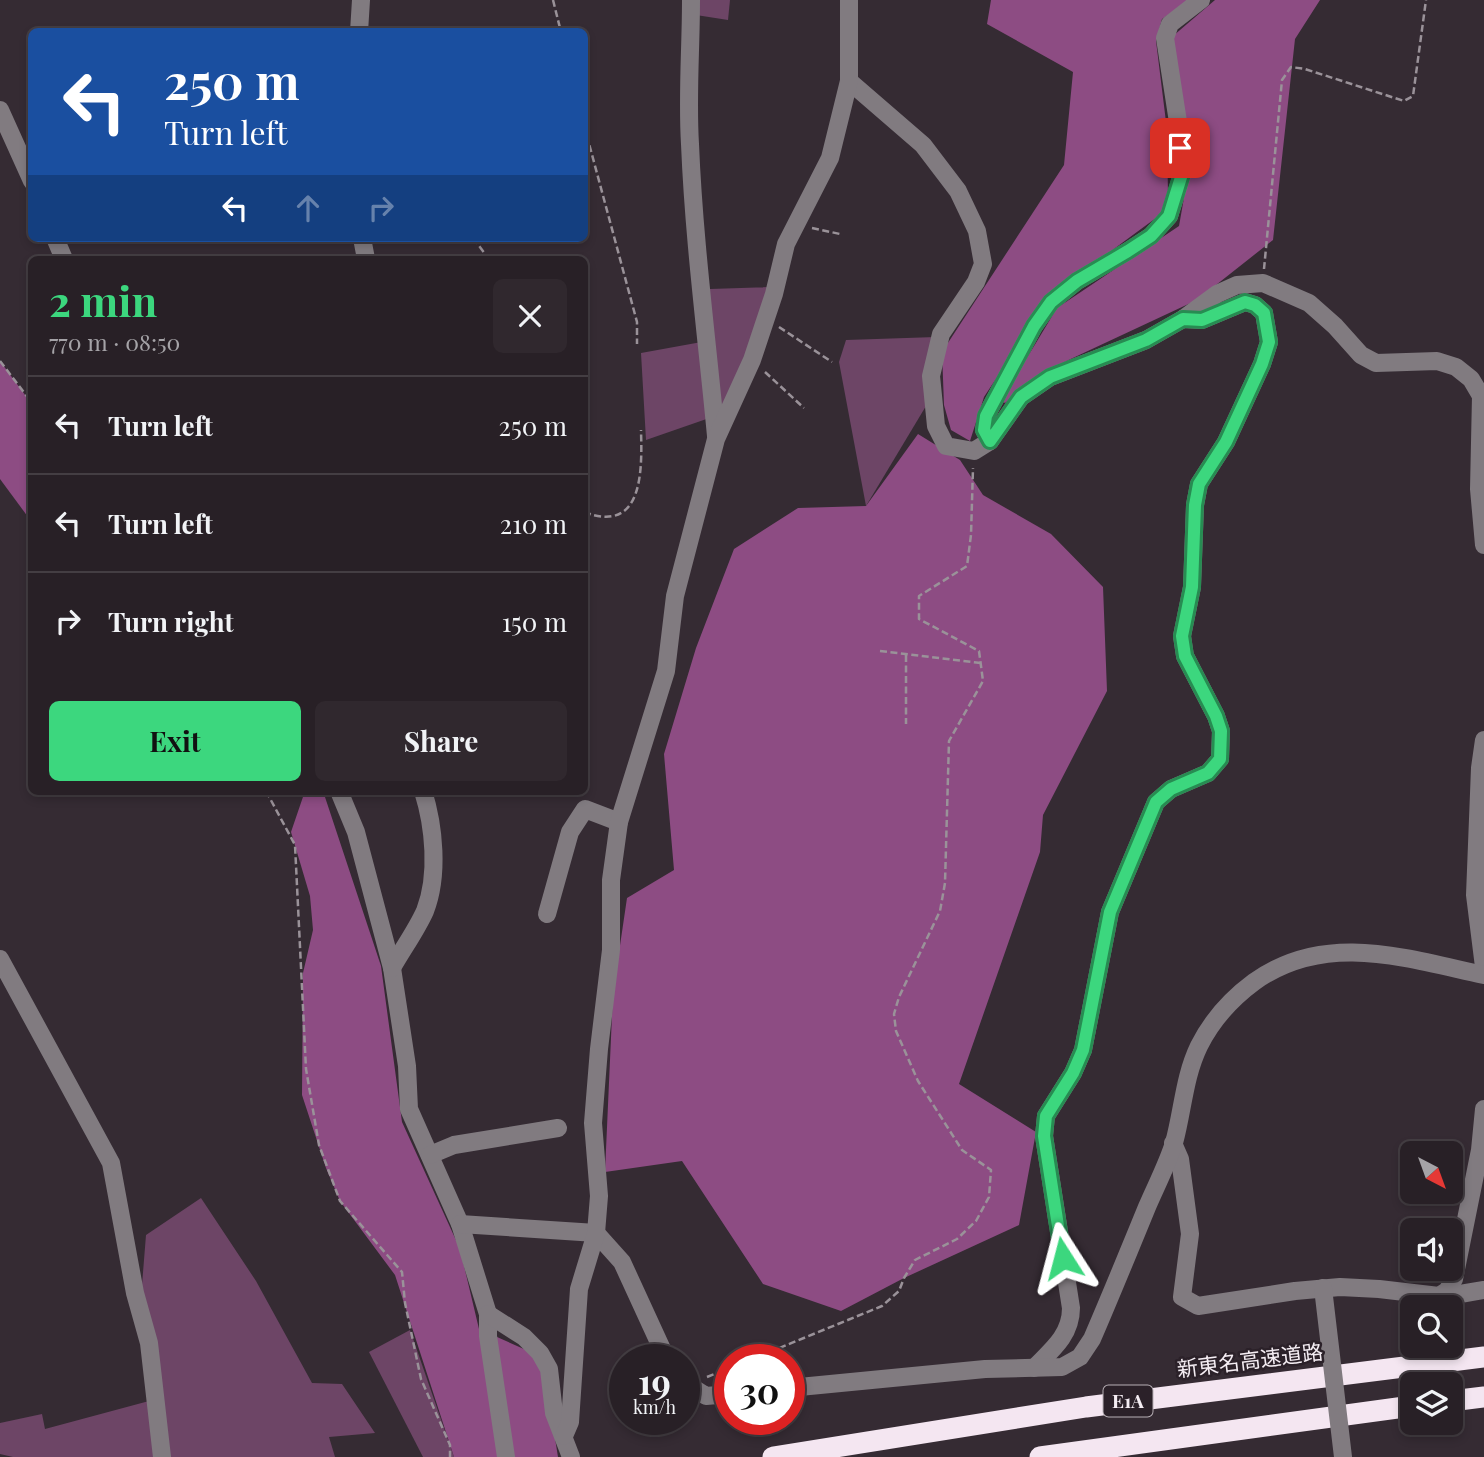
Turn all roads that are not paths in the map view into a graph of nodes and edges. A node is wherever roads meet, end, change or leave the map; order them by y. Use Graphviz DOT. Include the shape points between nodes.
graph roads {
  1 [pos="361,0"];
  2 [pos="691,0"];
  3 [pos="849,0"];
  4 [pos="1201,0"];
  5 [pos="359,28"];
  6 [pos="849,81"];
  7 [pos="0,110"];
  8 [pos="7,141"];
  9 [pos="28,175"];
  10 [pos="1183,319"];
  11 [pos="716,439"];
  12 [pos="990,441"];
  13 [pos="1484,545"];
  14 [pos="1484,740"];
  15 [pos="341,795"];
  16 [pos="425,795"];
  17 [pos="619,821"];
  18 [pos="547,914"];
  19 [pos="0,959"];
  20 [pos="1484,967"];
  21 [pos="392,968"];
  22 [pos="1484,975"];
  23 [pos="1484,1109"];
  24 [pos="558,1128"];
  25 [pos="1174,1143"];
  26 [pos="430,1155"];
  27 [pos="460,1224"];
  28 [pos="596,1233"];
  29 [pos="1322,1288"];
  30 [pos="1484,1290"];
  31 [pos="1447,1291"];
  32 [pos="488,1314"];
  33 [pos="660,1344"];
  34 [pos="1484,1357"];
  35 [pos="1034,1368"];
  36 [pos="805,1386"];
  37 [pos="1484,1397"];
  38 [pos="1463,1400"];
  39 [pos="1400,1408"];
  40 [pos="564,1436"];
  41 [pos="162,1457"];
  42 [pos="506,1457"];
  43 [pos="571,1457"];
  44 [pos="773,1457"];
  45 [pos="1040,1457"];
  46 [pos="1343,1457"];
  1 -- 5 [label="street"];
  2 -- 11 [label="street" via="696,255"];
  3 -- 6 [label="street"];
  4 -- 12 [label="street" via="1170,24 1165,38 1182,174 1169,216 1151,236 1051,302 986,416 984,430"];
  6 -- 11 [label="street" via="830,158 786,244 752,360"];
  6 -- 12 [label="street" via="923,145 958,191 977,231 983,264 941,334 931,376 936,426 946,446 974,450"];
  7 -- 8 [label="street"];
  8 -- 9 [label="street"];
  10 -- 12 [label="street" via="1146,340 1050,377 1021,397"];
  10 -- 13 [label="street" via="1217,294 1237,285 1263,283 1309,303 1361,355 1377,363 1437,361 1456,367 1471,379 1481,396 1479,489"];
  10 -- 35 [label="street" via="1202,320 1245,302 1264,313 1269,342 1226,442 1199,484 1195,505 1192,587 1182,636 1185,656 1221,731 1220,759 1208,773 1171,789 1156,802 1110,912 1083,1050 1046,1116 1044,1136 1071,1322 1060,1342"];
  11 -- 17 [label="street" via="675,596 666,671"];
  14 -- 20 [label="street" via="1475,895"];
  15 -- 21 [label="street" via="356,832"];
  16 -- 21 [label="street" via="432,819 433,871 425,910"];
  17 -- 18 [label="street" via="585,809 570,832"];
  17 -- 28 [label="street" via="593,1123 599,1196"];
  19 -- 41 [label="street" via="111,1163 149,1343"];
  21 -- 26 [label="street" via="409,1109"];
  22 -- 25 [label="street" via="1372,953 1326,952 1262,976 1236,995 1200,1045 1189,1072"];
  23 -- 31 [label="street" via="1454,1279"];
  24 -- 26 [label="street" via="454,1145"];
  25 -- 29 [label="street" via="1190,1234 1182,1297 1198,1306"];
  25 -- 35 [label="street" via="1092,1339 1080,1357 1062,1367"];
  26 -- 27 [label="street"];
  27 -- 28 [label="street"];
  27 -- 32 [label="street"];
  28 -- 33 [label="street" via="622,1262"];
  28 -- 40 [label="street" via="579,1289 570,1422"];
  29 -- 31 [label="street" via="1439,1296"];
  29 -- 46 [label="street, bridge"];
  30 -- 31 [label="street"];
  32 -- 40 [label="street" via="540,1353 549,1369 554,1413"];
  32 -- 42 [label="street"];
  34 -- 44 [label="highway, 新東名高速道路 / E1A" via="1086,1407"];
  35 -- 36 [label="street"];
  37 -- 38 [label="highway"];
  39 -- 45 [label="highway, E1A"];
  40 -- 43 [label="street"];
}
